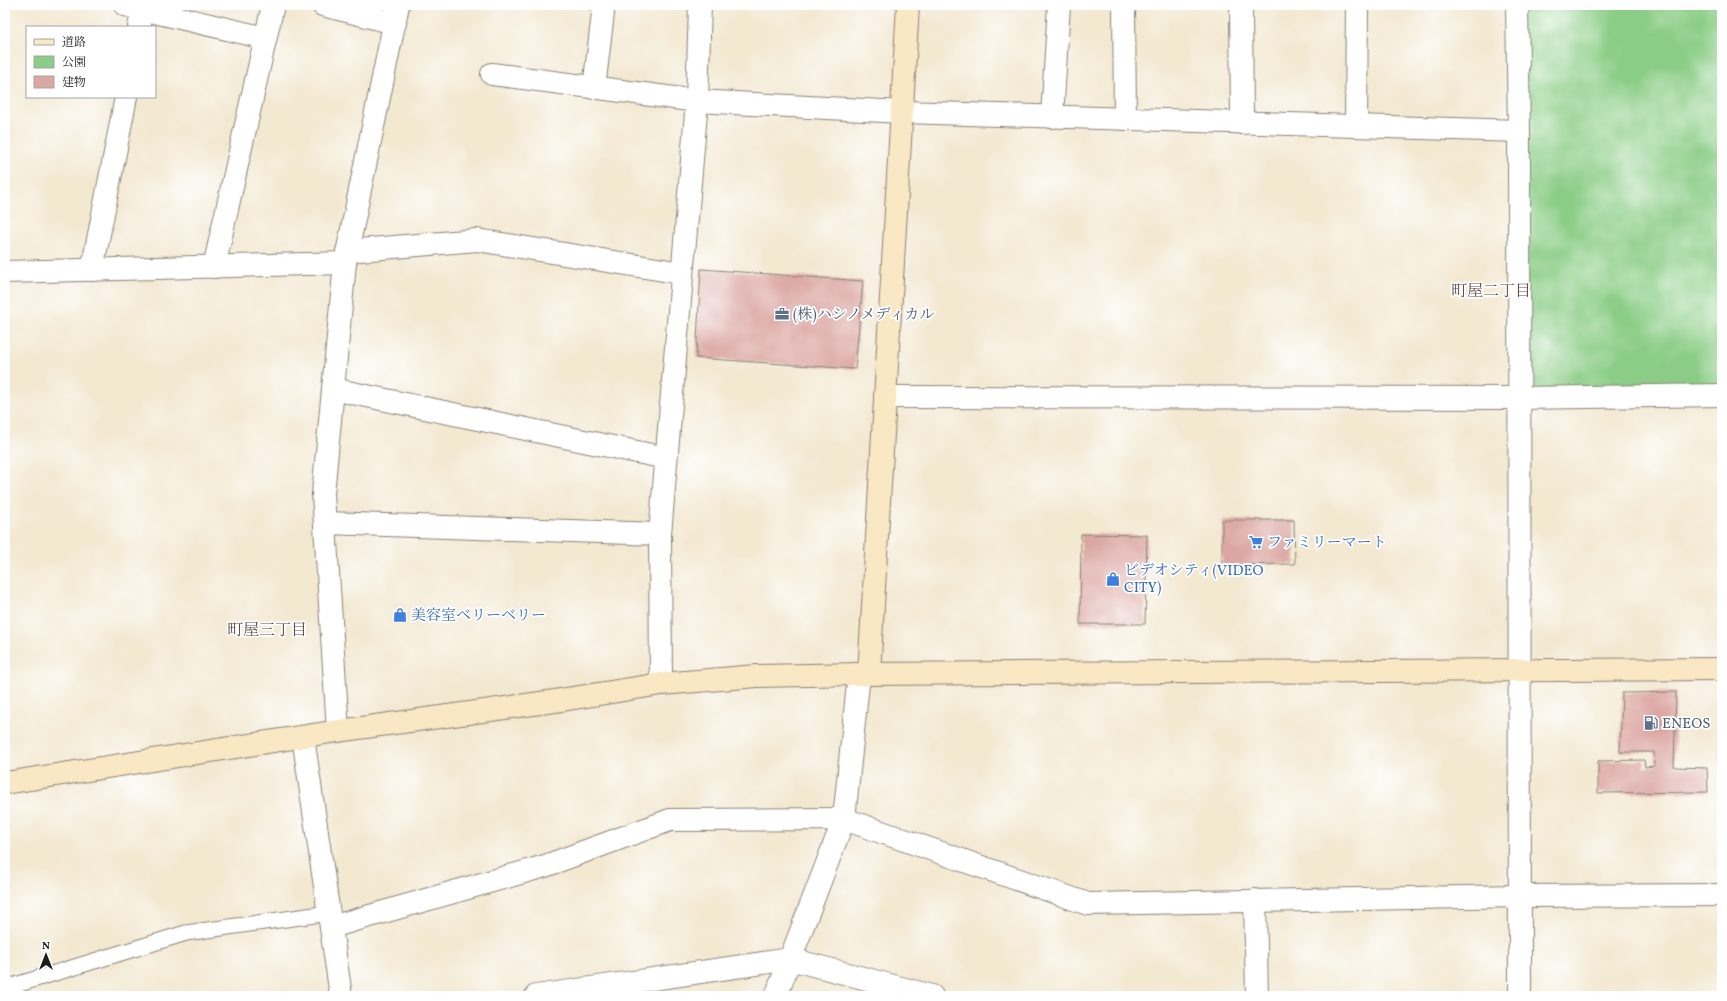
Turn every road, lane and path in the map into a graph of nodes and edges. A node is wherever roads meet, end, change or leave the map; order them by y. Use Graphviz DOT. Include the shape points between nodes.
graph roads {
  1 [pos="273,5"];
  2 [pos="323,5"];
  3 [pos="604,5"];
  4 [pos="700,5"];
  5 [pos="908,5"];
  6 [pos="1059,5"];
  7 [pos="1124,5"];
  8 [pos="1241,5"];
  9 [pos="1357,5"];
  10 [pos="1517,5"];
  11 [pos="136,14"];
  12 [pos="397,14"];
  13 [pos="265,38"];
  14 [pos="492,74"];
  15 [pos="594,88"];
  16 [pos="126,98"];
  17 [pos="697,101"];
  18 [pos="902,112"];
  19 [pos="1052,117"];
  20 [pos="1125,119"];
  21 [pos="1242,123"];
  22 [pos="1356,126"];
  23 [pos="1519,131"];
  24 [pos="346,257"];
  25 [pos="214,267"];
  26 [pos="92,270"];
  27 [pos="5,272"];
  28 [pos="682,273"];
  29 [pos="333,389"];
  30 [pos="1722,396"];
  31 [pos="885,397"];
  32 [pos="1520,398"];
  33 [pos="666,458"];
  34 [pos="325,523"];
  35 [pos="660,534"];
  36 [pos="1722,669"];
  37 [pos="1520,671"];
  38 [pos="864,674"];
  39 [pos="660,684"];
  40 [pos="338,731"];
  41 [pos="303,737"];
  42 [pos="5,783"];
  43 [pos="844,819"];
  44 [pos="1520,896"];
  45 [pos="1722,896"];
  46 [pos="1255,900"];
  47 [pos="330,920"];
  48 [pos="790,959"];
  49 [pos="5,987"];
  50 [pos="8,996"];
  51 [pos="341,996"];
  52 [pos="536,996"];
  53 [pos="776,996"];
  54 [pos="932,996"];
  55 [pos="1257,996"];
  56 [pos="1520,996"];
  1 -- 13 [label="street"];
  2 -- 12 [label="street"];
  3 -- 15 [label="street"];
  4 -- 17 [label="street"];
  5 -- 18 [label="street"];
  6 -- 19 [label="street"];
  7 -- 20 [label="street"];
  8 -- 21 [label="street"];
  9 -- 22 [label="street"];
  10 -- 23 [label="street"];
  11 -- 13 [label="street"];
  12 -- 24 [label="street"];
  13 -- 25 [label="street"];
  14 -- 15 [label="street"];
  15 -- 17 [label="street"];
  16 -- 26 [label="street"];
  17 -- 18 [label="street"];
  17 -- 28 [label="street"];
  18 -- 19 [label="street"];
  18 -- 31 [label="street"];
  19 -- 20 [label="street"];
  20 -- 21 [label="street"];
  21 -- 22 [label="street"];
  22 -- 23 [label="street"];
  23 -- 32 [label="street"];
  24 -- 25 [label="street"];
  24 -- 28 [label="street" via="477,240"];
  24 -- 29 [label="street"];
  25 -- 26 [label="street"];
  26 -- 27 [label="street"];
  28 -- 33 [label="street"];
  29 -- 33 [label="street"];
  29 -- 34 [label="street" via="323,494"];
  30 -- 32 [label="street"];
  31 -- 32 [label="street"];
  31 -- 38 [label="street"];
  32 -- 37 [label="street"];
  33 -- 35 [label="street"];
  34 -- 35 [label="street"];
  34 -- 40 [label="street"];
  35 -- 39 [label="street"];
  36 -- 37 [label="street"];
  37 -- 38 [label="street"];
  37 -- 44 [label="street"];
  38 -- 39 [label="street" via="757,676"];
  38 -- 43 [label="street"];
  39 -- 40 [label="street"];
  40 -- 41 [label="street"];
  41 -- 42 [label="street"];
  41 -- 47 [label="street"];
  43 -- 46 [label="street" via="1088,904"];
  43 -- 47 [label="street" via="670,820 545,866"];
  43 -- 48 [label="street"];
  44 -- 45 [label="street"];
  44 -- 46 [label="street"];
  44 -- 56 [label="street"];
  46 -- 55 [label="street"];
  47 -- 49 [label="lane" via="186,933"];
  47 -- 51 [label="street"];
  48 -- 52 [label="street"];
  48 -- 53 [label="street"];
  48 -- 54 [label="street"];
  49 -- 50 [label="street"];
}
